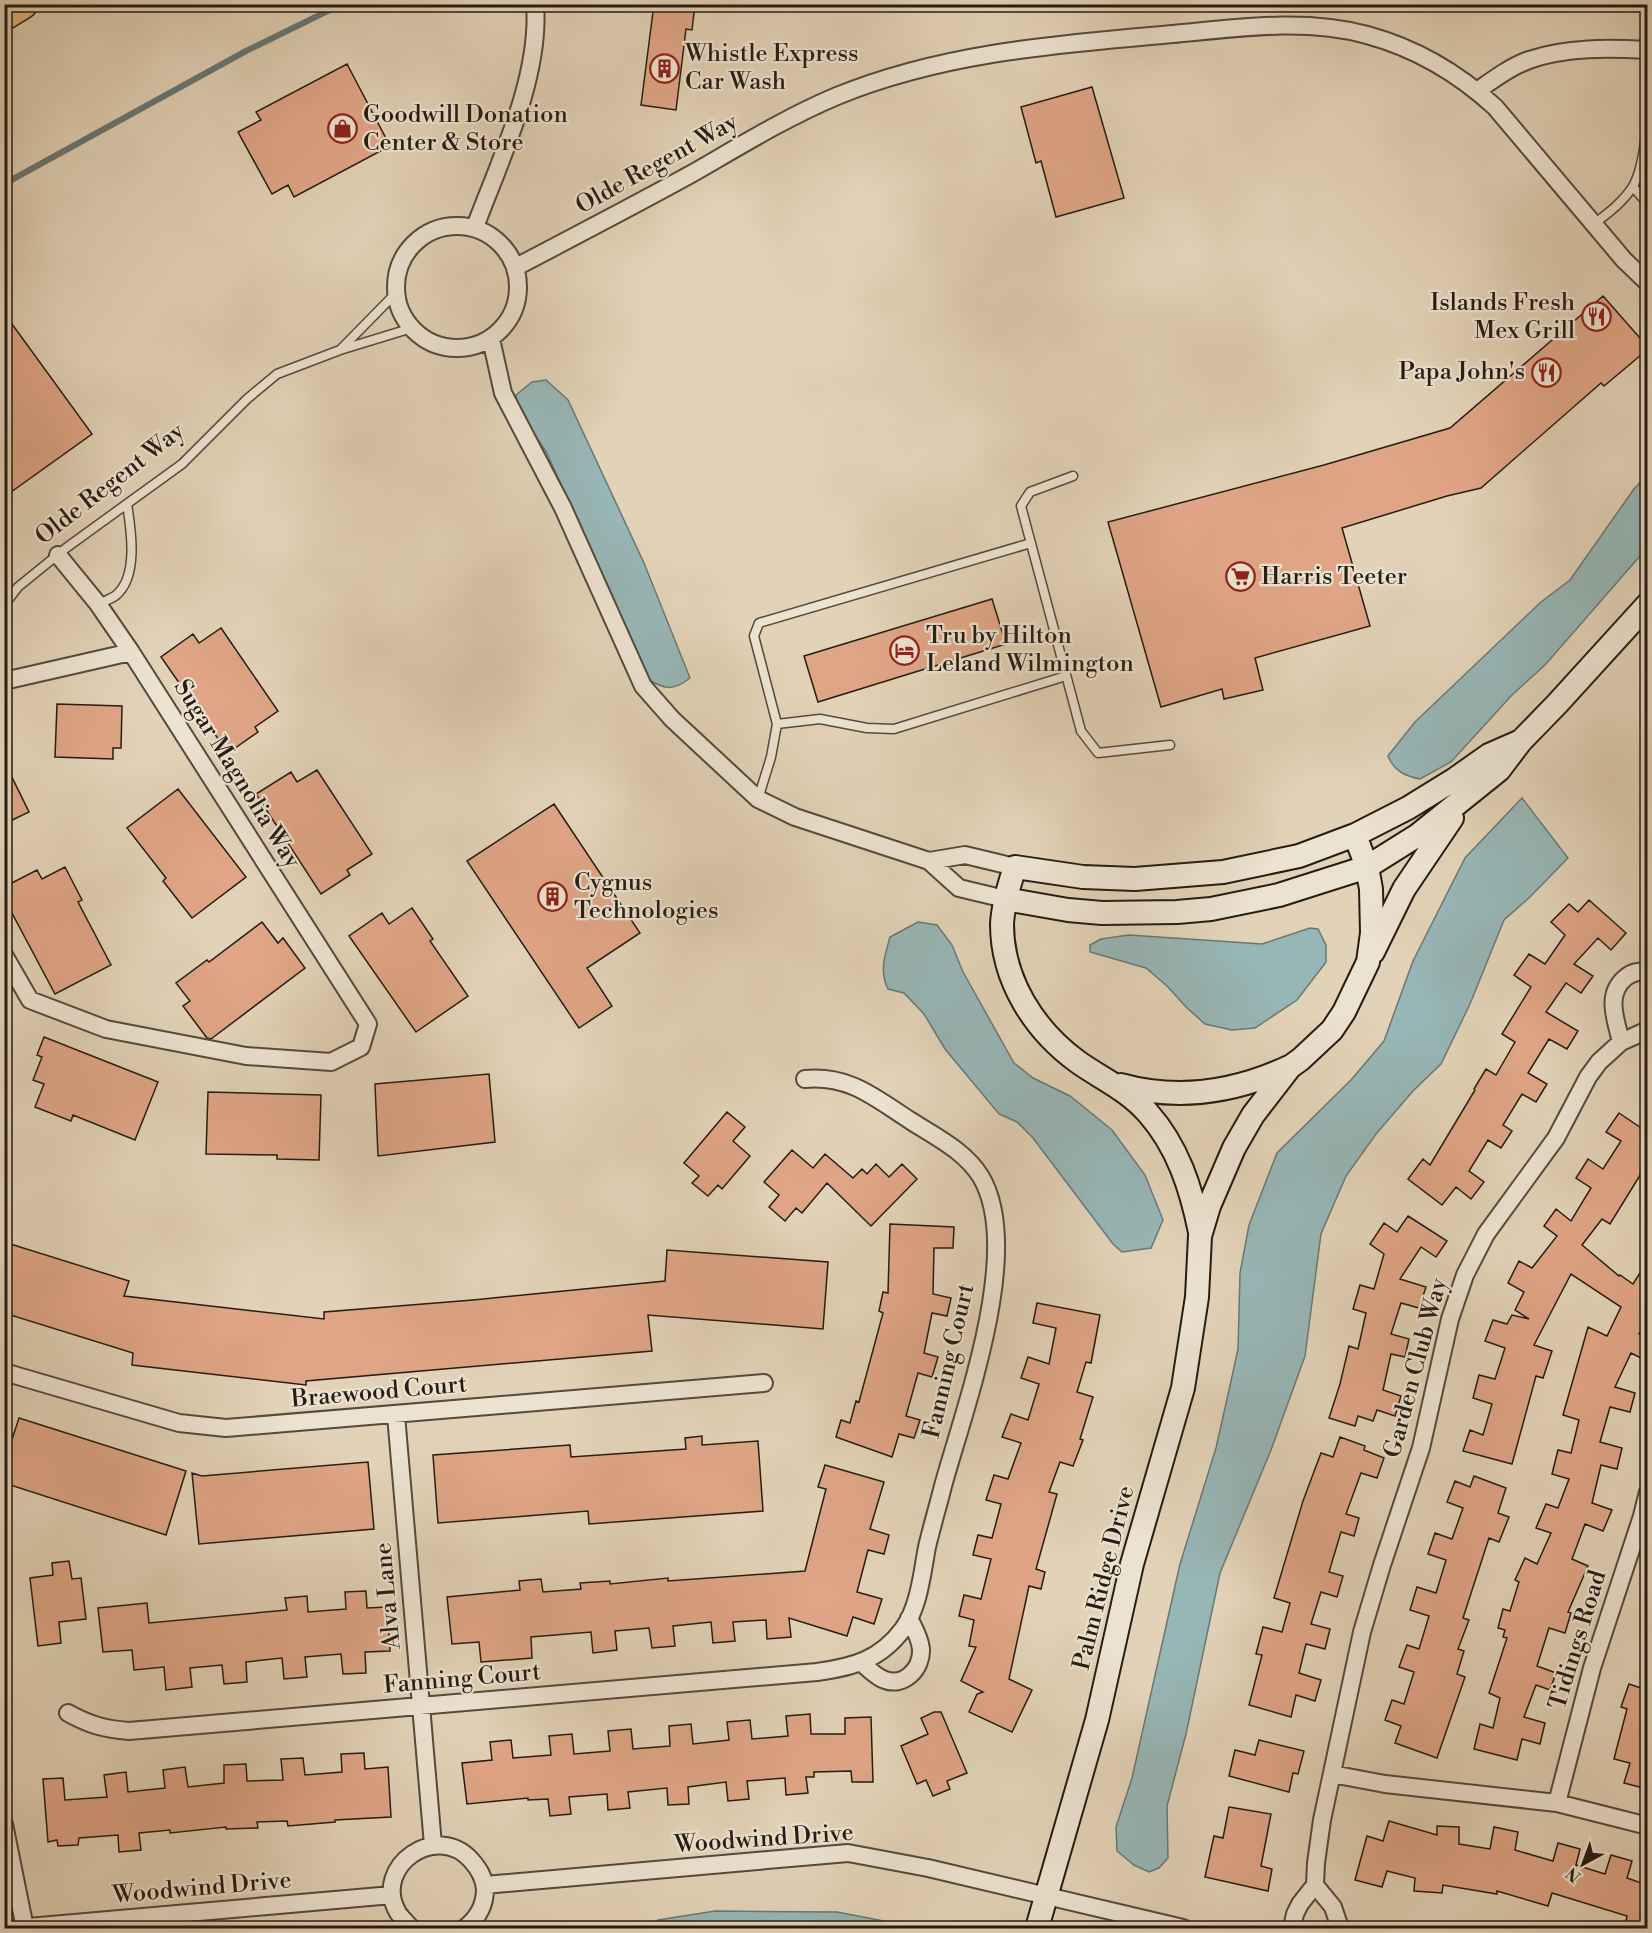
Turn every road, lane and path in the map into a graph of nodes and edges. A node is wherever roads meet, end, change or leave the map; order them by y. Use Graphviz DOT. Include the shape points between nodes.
graph roads {
  1 [pos="22,4"];
  2 [pos="535,4"];
  3 [pos="4,15"];
  4 [pos="1647,50"];
  5 [pos="1477,91"];
  6 [pos="1647,124"];
  7 [pos="1633,187"];
  8 [pos="1647,204"];
  9 [pos="1594,224"];
  10 [pos="475,227"];
  11 [pos="516,267"];
  12 [pos="1647,283"];
  13 [pos="396,293"];
  14 [pos="412,328"];
  15 [pos="491,339"];
  16 [pos="340,350"];
  17 [pos="1073,476"];
  18 [pos="127,504"];
  19 [pos="1031,543"];
  20 [pos="58,555"];
  21 [pos="98,604"];
  22 [pos="1647,604"];
  23 [pos="4,605"];
  24 [pos="131,652"];
  25 [pos="1066,676"];
  26 [pos="4,681"];
  27 [pos="777,724"];
  28 [pos="1521,741"];
  29 [pos="1170,745"];
  30 [pos="1470,794"];
  31 [pos="758,799"];
  32 [pos="1355,835"];
  33 [pos="929,861"];
  34 [pos="1015,867"];
  35 [pos="1367,867"];
  36 [pos="1005,899"];
  37 [pos="4,955"];
  38 [pos="1368,962"];
  39 [pos="1647,971"];
  40 [pos="1647,1030"];
  41 [pos="1621,1042"];
  42 [pos="1290,1067"];
  43 [pos="805,1079"];
  44 [pos="1116,1084"];
  45 [pos="1200,1236"];
  46 [pos="4,1372"];
  47 [pos="764,1383"];
  48 [pos="396,1415"];
  49 [pos="1647,1492"];
  50 [pos="909,1618"];
  51 [pos="862,1662"];
  52 [pos="421,1706"];
  53 [pos="68,1713"];
  54 [pos="1332,1774"];
  55 [pos="1557,1803"];
  56 [pos="4,1824"];
  57 [pos="1647,1826"];
  58 [pos="433,1845"];
  59 [pos="485,1885"];
  60 [pos="1315,1885"];
  61 [pos="392,1895"];
  62 [pos="1047,1896"];
  63 [pos="22,1928"];
  64 [pos="411,1929"];
  65 [pos="465,1929"];
  66 [pos="1037,1929"];
  67 [pos="1183,1929"];
  68 [pos="1292,1929"];
  69 [pos="1340,1929"];
  1 -- 3 [label="highway"];
  2 -- 10 [label="street" via="529,78"];
  4 -- 5 [label="street" via="1603,48 1555,53 1505,71"];
  5 -- 9 [label="street, Olde Regent Way"];
  5 -- 11 [label="street, Olde Regent Way" via="1418,53 1366,35 1329,28 1224,29 1022,49 957,60 866,85 795,116"];
  6 -- 7 [label="lane"];
  7 -- 8 [label="lane"];
  7 -- 9 [label="lane"];
  9 -- 12 [label="street, Olde Regent Way"];
  10 -- 11 [label="street" via="506,248"];
  10 -- 13 [label="street" via="453,225 432,230 414,242 397,272"];
  11 -- 15 [label="street" via="517,306 506,325"];
  13 -- 14 [label="street" via="403,317"];
  13 -- 16 [label="lane, Olde Regent Way"];
  14 -- 15 [label="street" via="443,347 464,349"];
  14 -- 16 [label="lane, Olde Regent Way"];
  15 -- 31 [label="street" via="503,393 563,508 643,686 672,719"];
  16 -- 18 [label="lane, Olde Regent Way" via="277,374 182,464"];
  17 -- 19 [label="lane" via="1030,492 1021,506"];
  18 -- 20 [label="lane, Olde Regent Way"];
  18 -- 21 [label="lane" via="132,536 130,573 117,595"];
  19 -- 25 [label="lane"];
  19 -- 27 [label="lane" via="759,623 754,636"];
  20 -- 21 [label="street, Sugar Magnolia Way"];
  20 -- 23 [label="lane, Olde Regent Way" via="18,587"];
  21 -- 24 [label="street, Sugar Magnolia Way"];
  22 -- 28 [label="street"];
  24 -- 26 [label="street"];
  24 -- 37 [label="street, Sugar Magnolia Way" via="368,1024 361,1047 331,1062 246,1056 106,1029 30,999"];
  25 -- 27 [label="lane" via="894,729 820,719"];
  25 -- 29 [label="lane" via="1081,731 1098,753"];
  27 -- 31 [label="lane"];
  28 -- 30 [label="street" via="1499,770"];
  28 -- 32 [label="street" via="1489,754 1435,792"];
  30 -- 35 [label="street" via="1418,835"];
  30 -- 38 [label="street" via="1404,889"];
  31 -- 33 [label="street" via="795,817"];
  32 -- 34 [label="street" via="1299,856 1194,876 1111,879"];
  32 -- 35 [label="street, Palm Ridge Drive"];
  33 -- 34 [label="street" via="965,855"];
  33 -- 36 [label="street" via="959,888"];
  34 -- 36 [label="street, Palm Ridge Drive"];
  35 -- 36 [label="street" via="1280,895 1211,909 1102,913"];
  35 -- 38 [label="street, Palm Ridge Drive" via="1372,933"];
  36 -- 44 [label="street, Palm Ridge Drive" via="1004,954 1027,1008 1064,1051"];
  38 -- 42 [label="street, Palm Ridge Drive" via="1332,1030"];
  39 -- 41 [label="street" via="1629,975 1613,994"];
  40 -- 41 [label="street, Garden Club Way"];
  41 -- 54 [label="street, Garden Club Way" via="1588,1077 1556,1138 1497,1216 1465,1275 1450,1319 1421,1448 1372,1596"];
  42 -- 44 [label="street" via="1251,1083 1198,1094 1157,1093"];
  42 -- 45 [label="street, Palm Ridge Drive" via="1234,1148"];
  43 -- 50 [label="street, Fanning Court" via="839,1080 858,1088 952,1147 981,1178 994,1212 996,1257 987,1326"];
  44 -- 45 [label="street, Palm Ridge Drive" via="1147,1112 1177,1157 1188,1182"];
  45 -- 62 [label="street, Palm Ridge Drive" via="1197,1297 1182,1388 1132,1564 1097,1720"];
  46 -- 48 [label="street, Braewood Court" via="202,1427"];
  47 -- 48 [label="street, Braewood Court"];
  48 -- 52 [label="street, Alva Lane"];
  49 -- 55 [label="street, Tidings Road" via="1592,1668"];
  50 -- 51 [label="street, Fanning Court" via="886,1648"];
  50 -- 51 [label="street" via="921,1646 915,1671 891,1682 874,1674"];
  51 -- 52 [label="street, Fanning Court" via="817,1672"];
  52 -- 53 [label="street, Fanning Court" via="129,1731 88,1725"];
  52 -- 58 [label="street, Alva Lane"];
  54 -- 55 [label="street" via="1384,1784"];
  54 -- 60 [label="street, Garden Club Way" via="1318,1844"];
  55 -- 57 [label="street"];
  56 -- 63 [label="street"];
  58 -- 59 [label="street" via="449,1846 464,1853 480,1870"];
  58 -- 61 [label="street" via="411,1854 399,1868"];
  59 -- 62 [label="street, Woodwind Drive" via="848,1853"];
  59 -- 65 [label="street" via="479,1914"];
  60 -- 68 [label="street" via="1300,1904"];
  60 -- 69 [label="street" via="1333,1906"];
  61 -- 63 [label="street, Woodwind Drive"];
  61 -- 64 [label="street" via="397,1911"];
  62 -- 66 [label="street, Palm Ridge Drive"];
  62 -- 67 [label="street, Woodwind Drive"];
}
